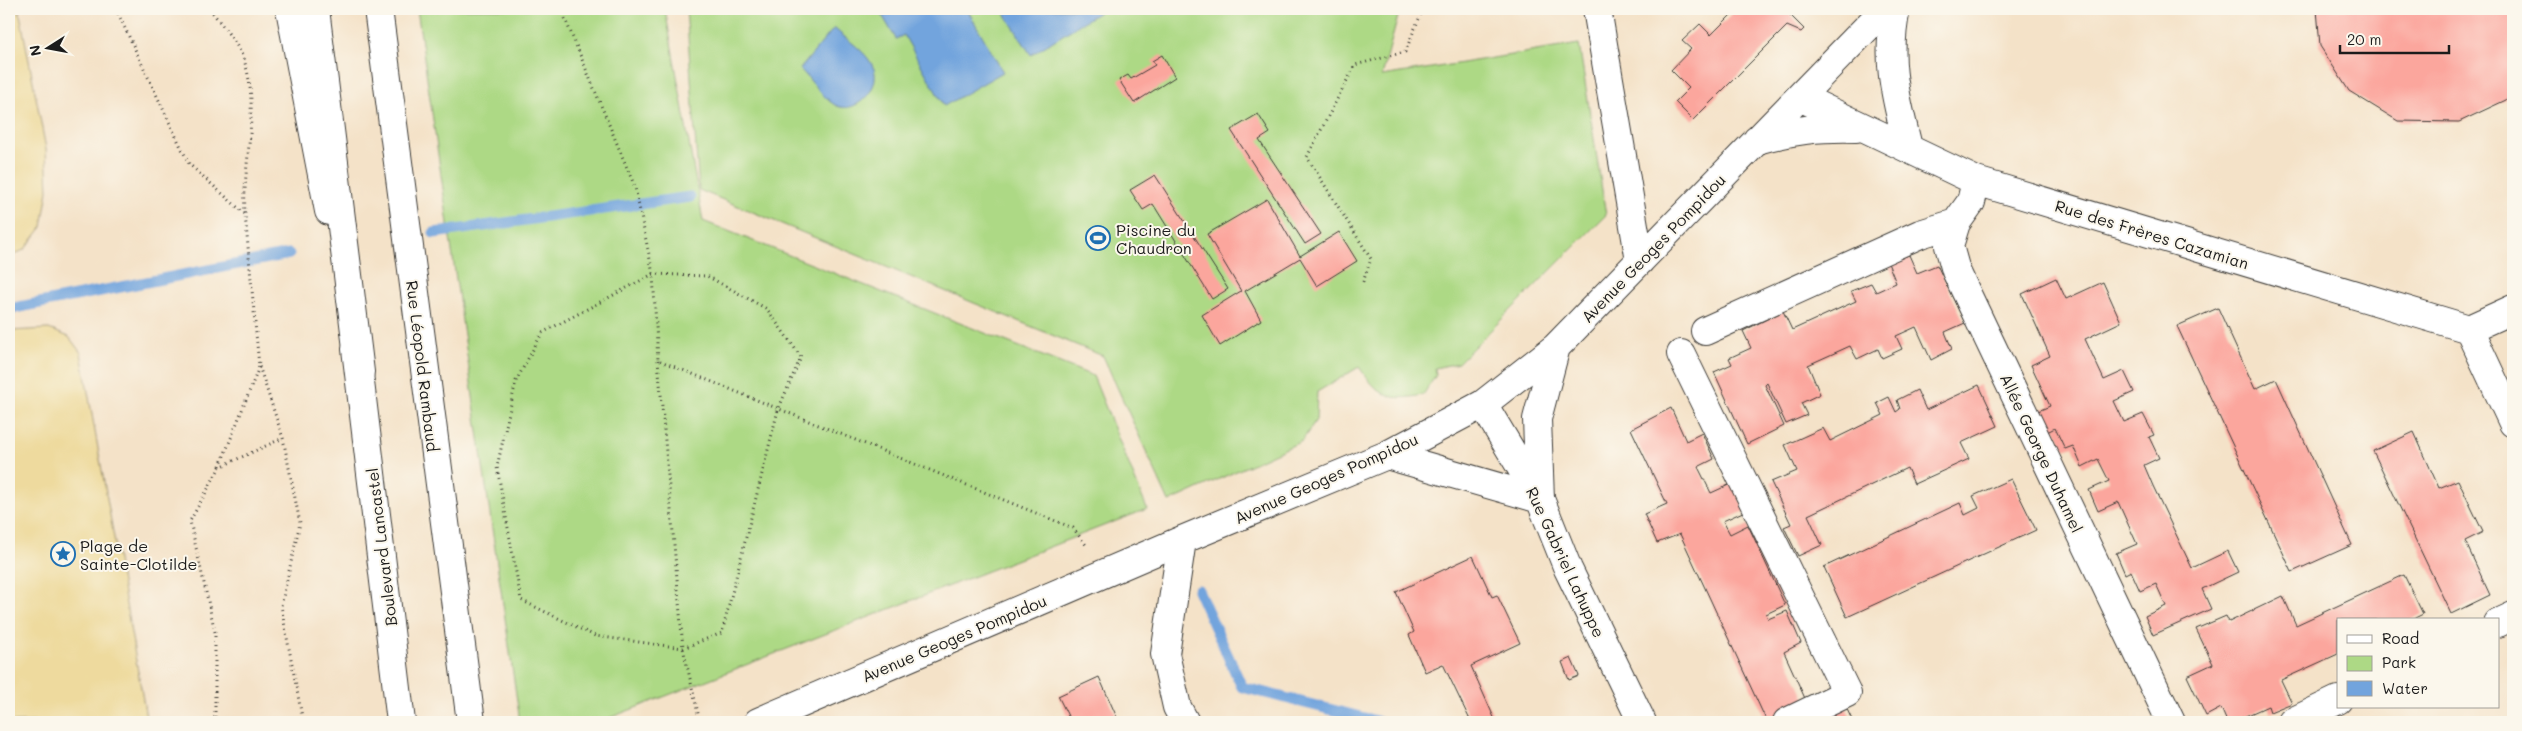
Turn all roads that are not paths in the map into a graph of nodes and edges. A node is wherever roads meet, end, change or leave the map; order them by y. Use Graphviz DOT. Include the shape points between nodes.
graph roads {
  1 [pos="290,9"];
  2 [pos="315,9"];
  3 [pos="378,9"];
  4 [pos="1597,9"];
  5 [pos="1885,9"];
  6 [pos="1896,9"];
  7 [pos="1800,97"];
  8 [pos="1865,128"];
  9 [pos="1757,140"];
  10 [pos="1908,147"];
  11 [pos="1976,181"];
  12 [pos="1956,223"];
  13 [pos="1640,260"];
  14 [pos="2513,309"];
  15 [pos="2469,329"];
  16 [pos="1705,331"];
  17 [pos="1556,347"];
  18 [pos="1681,354"];
  19 [pos="360,372"];
  20 [pos="1483,404"];
  21 [pos="2513,423"];
  22 [pos="1387,455"];
  23 [pos="1540,499"];
  24 [pos="1182,540"];
  25 [pos="2513,616"];
  26 [pos="2500,622"];
  27 [pos="2337,701"];
  28 [pos="2299,721"];
  29 [pos="401,722"];
  30 [pos="471,722"];
  31 [pos="758,722"];
  32 [pos="1184,722"];
  33 [pos="1642,722"];
  34 [pos="1787,722"];
  35 [pos="2171,722"];
  1 -- 19 [label="main road"];
  2 -- 19 [label="main road"];
  3 -- 30 [label="main road, Rue Léopold Rambaud"];
  4 -- 13 [label="main road"];
  5 -- 7 [label="main road, Avenue Geoges Pompidou"];
  6 -- 10 [label="main road" via="1890,35 1890,61"];
  7 -- 8 [label="main road, Rue des Frères Cazamian"];
  7 -- 9 [label="main road, Avenue Geoges Pompidou"];
  8 -- 9 [label="main road" via="1818,127"];
  8 -- 10 [label="main road, Rue des Frères Cazamian"];
  9 -- 13 [label="main road, Avenue Geoges Pompidou"];
  10 -- 11 [label="main road, Rue des Frères Cazamian"];
  11 -- 12 [label="main road, Allée George Duhamel" via="1971,202"];
  11 -- 15 [label="main road, Rue des Frères Cazamian"];
  12 -- 16 [label="main road" via="1920,234"];
  12 -- 35 [label="main road, Allée George Duhamel" via="1949,246 1956,271"];
  13 -- 17 [label="main road, Avenue Geoges Pompidou"];
  14 -- 15 [label="main road"];
  15 -- 21 [label="main road"];
  17 -- 20 [label="main road, Avenue Geoges Pompidou"];
  17 -- 23 [label="main road" via="1538,419"];
  18 -- 34 [label="main road" via="1846,692"];
  19 -- 29 [label="main road, Boulevard Lancastel"];
  20 -- 22 [label="main road, Avenue Geoges Pompidou"];
  20 -- 23 [label="main road, Rue Gabriel Lahuppe"];
  22 -- 23 [label="main road"];
  22 -- 24 [label="main road, Avenue Geoges Pompidou"];
  23 -- 33 [label="main road, Rue Gabriel Lahuppe" via="1568,569"];
  24 -- 31 [label="main road, Avenue Geoges Pompidou"];
  24 -- 32 [label="main road" via="1165,654 1177,707"];
  25 -- 26 [label="main road"];
  27 -- 28 [label="main road"];
}
